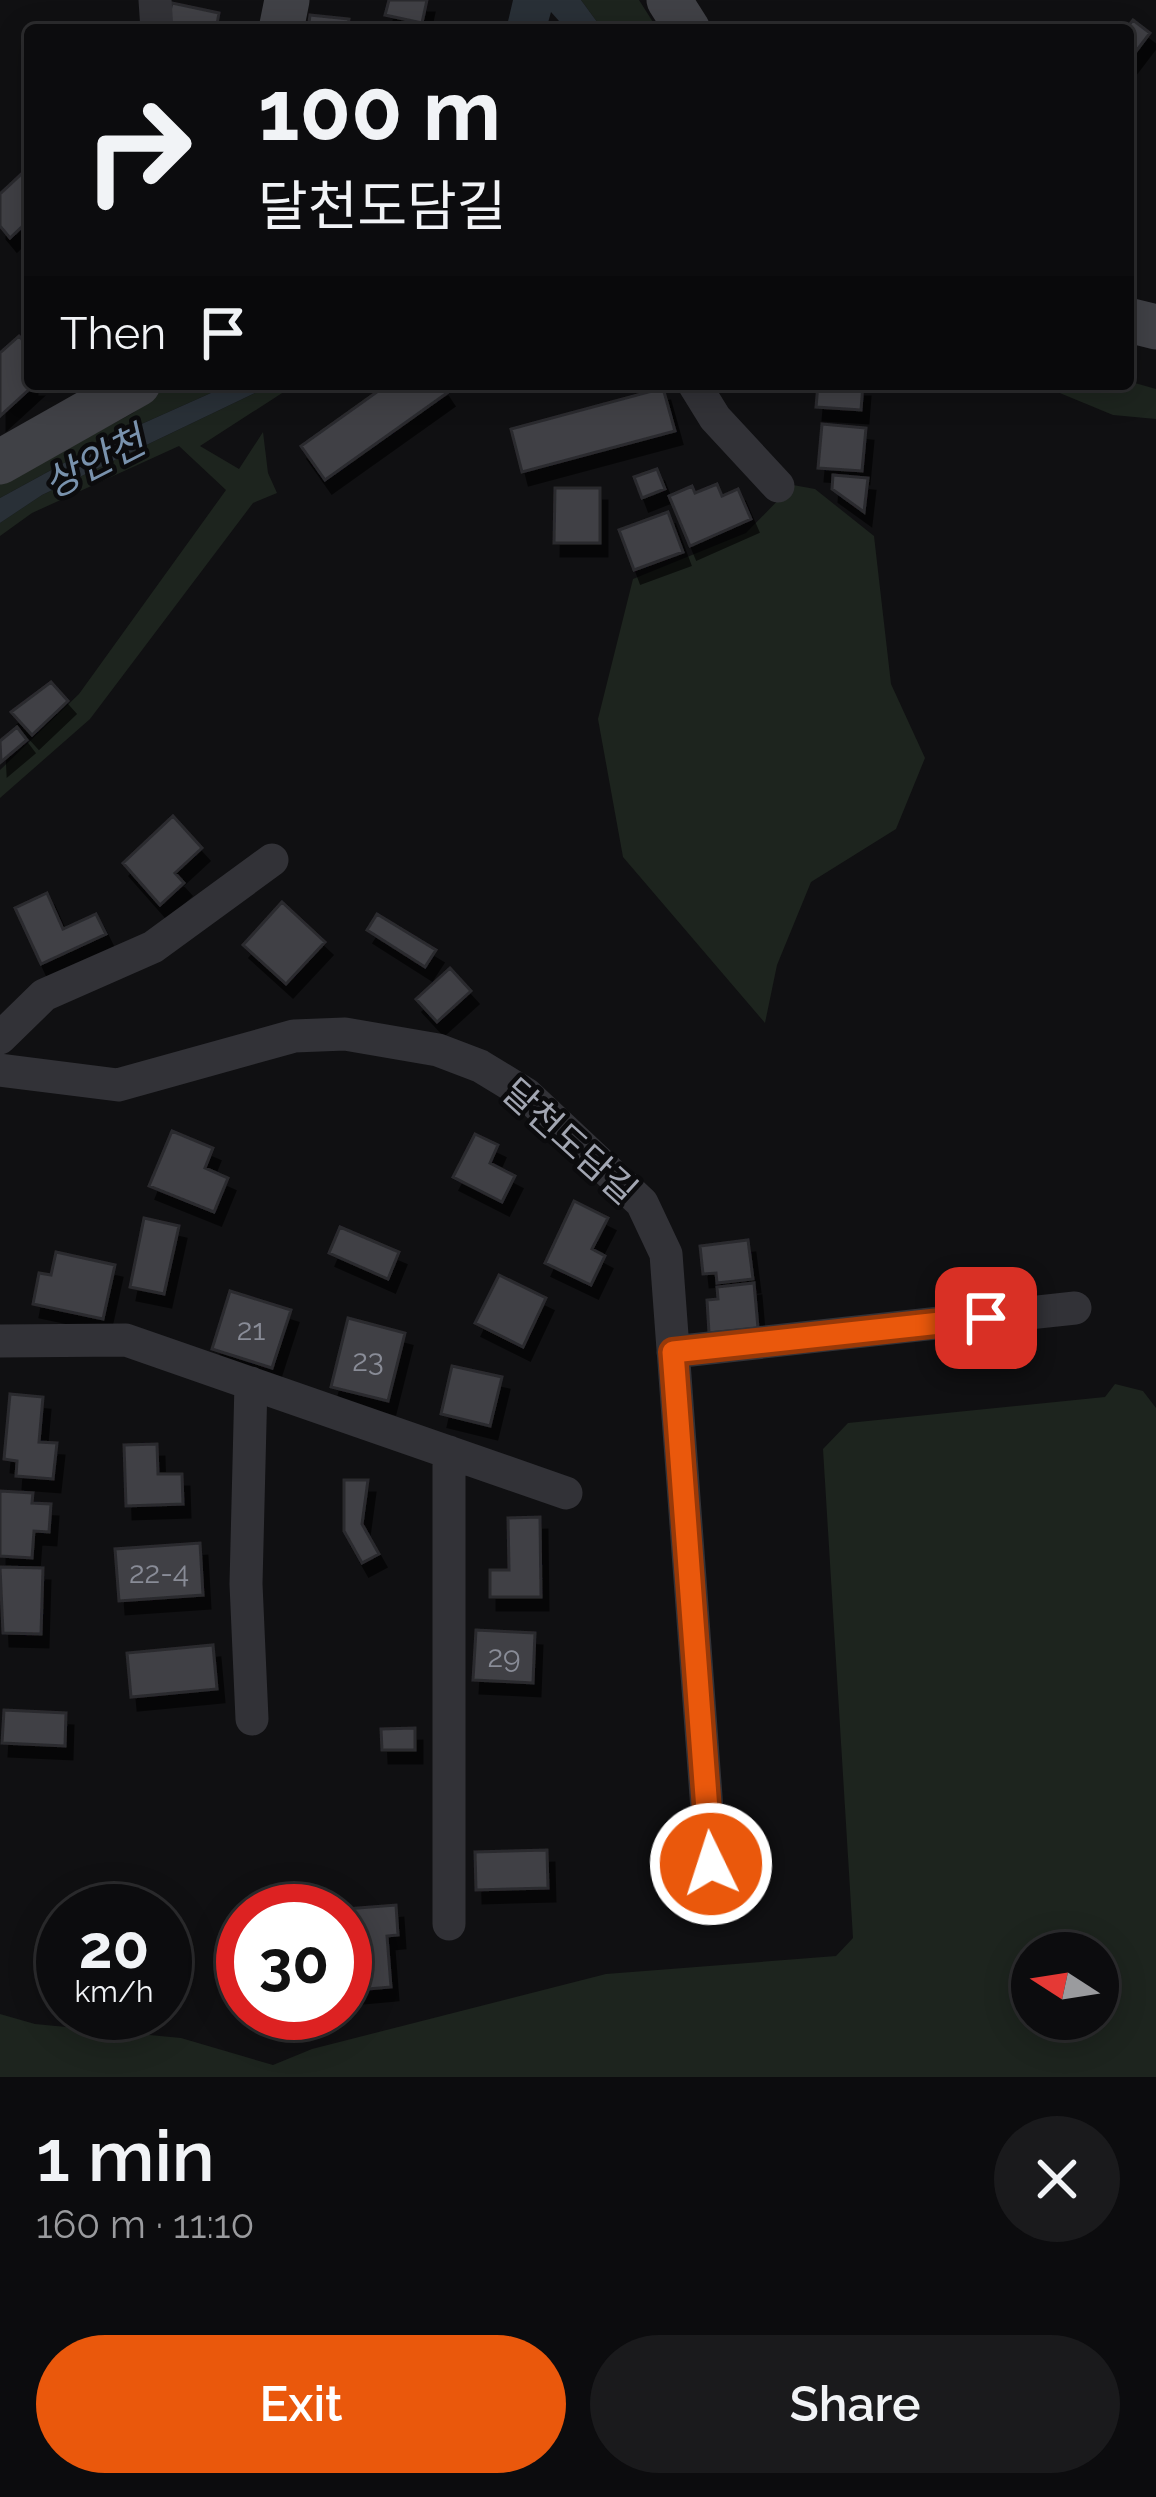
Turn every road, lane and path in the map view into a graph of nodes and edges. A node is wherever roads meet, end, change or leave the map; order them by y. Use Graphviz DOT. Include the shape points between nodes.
graph roads {
  1 [pos="126,390"];
  2 [pos="698,390"];
  3 [pos="5,451"];
  4 [pos="778,486"];
  5 [pos="272,860"];
  6 [pos="0,1037"];
  7 [pos="0,1070"];
  8 [pos="1075,1308"];
  9 [pos="0,1341"];
  10 [pos="673,1352"];
  11 [pos="251,1383"];
  12 [pos="449,1452"];
  13 [pos="566,1492"];
  14 [pos="252,1719"];
  15 [pos="711,1864"];
  16 [pos="449,1924"];
  1 -- 3 [label="street"];
  2 -- 4 [label="street"];
  5 -- 6 [label="street" via="153,946 44,995"];
  7 -- 10 [label="street, 달천도담길" via="118,1085 274,1040 345,1034 397,1039 480,1066 526,1094 642,1203 666,1254"];
  8 -- 10 [label="street"];
  9 -- 11 [label="street" via="126,1340"];
  10 -- 15 [label="street, 달천도담길"];
  11 -- 12 [label="street"];
  11 -- 14 [label="street"];
  12 -- 13 [label="street"];
  12 -- 16 [label="street"];
}
